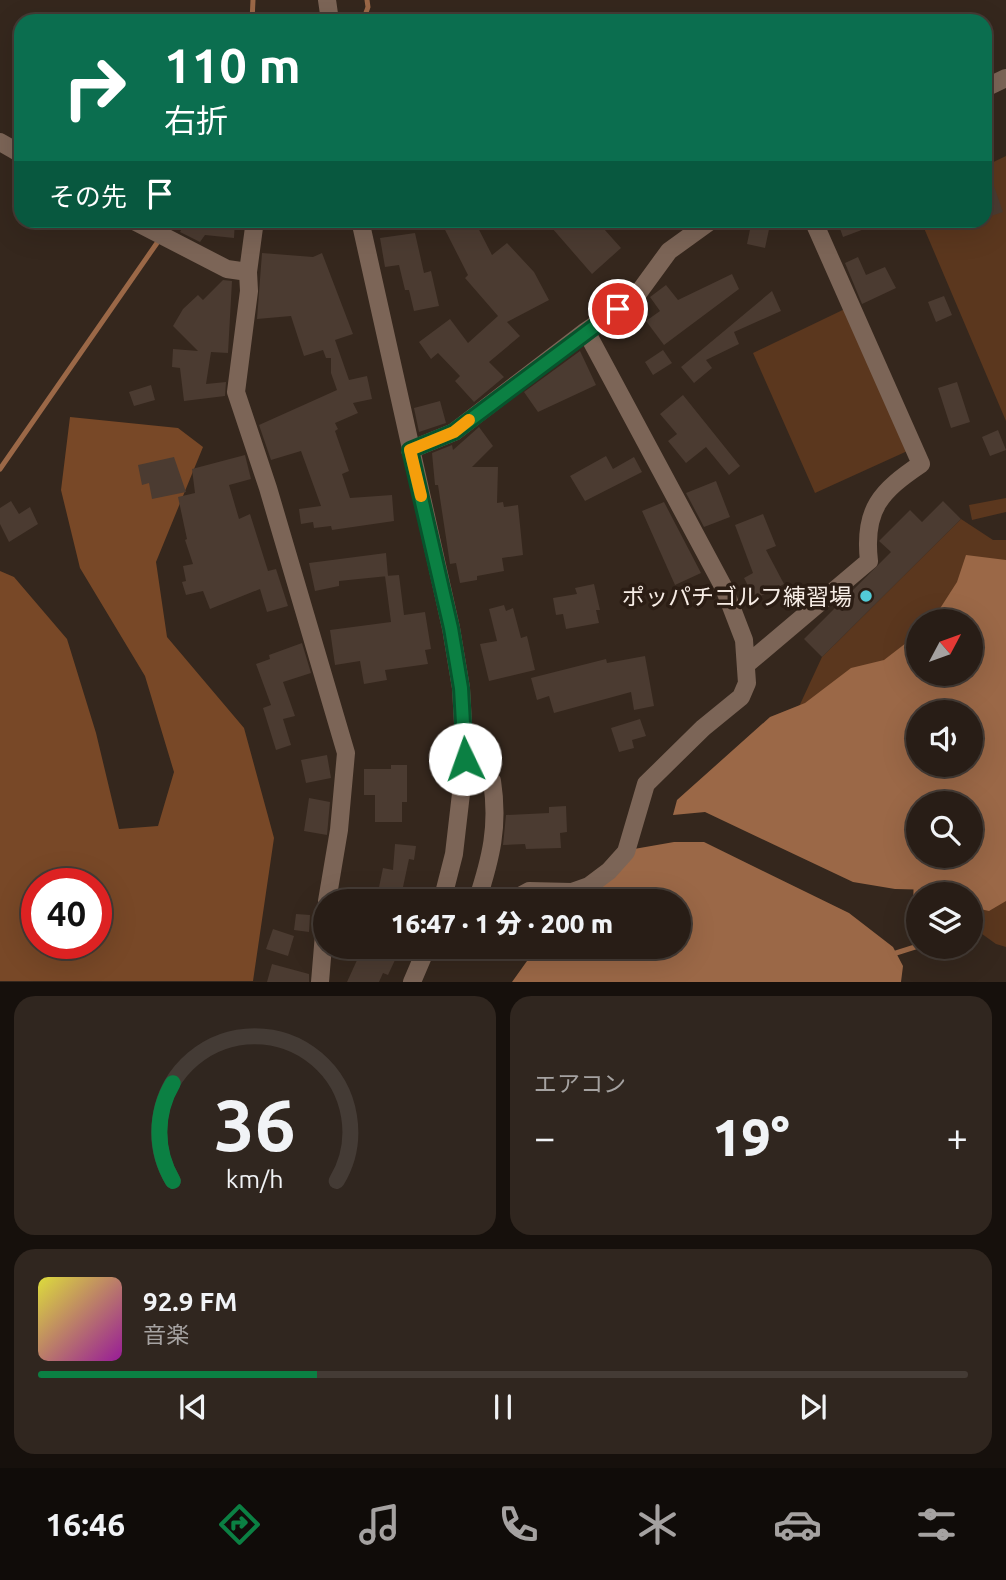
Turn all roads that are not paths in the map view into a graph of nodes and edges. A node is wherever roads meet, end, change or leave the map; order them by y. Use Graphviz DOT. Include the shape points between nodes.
graph roads {
  1 [pos="148,228"];
  2 [pos="254,228"];
  3 [pos="362,228"];
  4 [pos="701,228"];
  5 [pos="817,228"];
  6 [pos="248,272"];
  7 [pos="586,331"];
  8 [pos="410,450"];
  9 [pos="746,665"];
  10 [pos="461,783"];
  11 [pos="329,889"];
  12 [pos="445,889"];
  13 [pos="480,889"];
  14 [pos="580,889"];
  15 [pos="322,959"];
  16 [pos="422,959"];
  17 [pos="320,982"];
  18 [pos="412,982"];
  1 -- 6 [label="street" via="228,269"];
  2 -- 6 [label="street"];
  3 -- 8 [label="street"];
  4 -- 7 [label="street" via="669,251 634,299"];
  5 -- 9 [label="street" via="921,464 880,496 871,516 869,561"];
  6 -- 11 [label="street" via="236,392 346,753"];
  7 -- 8 [label="street" via="454,432"];
  7 -- 9 [label="street" via="724,588 744,640"];
  8 -- 10 [label="street" via="461,688 465,759"];
  9 -- 14 [label="street" via="747,683 741,697 646,784 626,852 609,871"];
  10 -- 12 [label="street"];
  10 -- 13 [label="street" via="492,781 495,833"];
  15 -- 17 [label="street"];
  16 -- 18 [label="street"];
}
